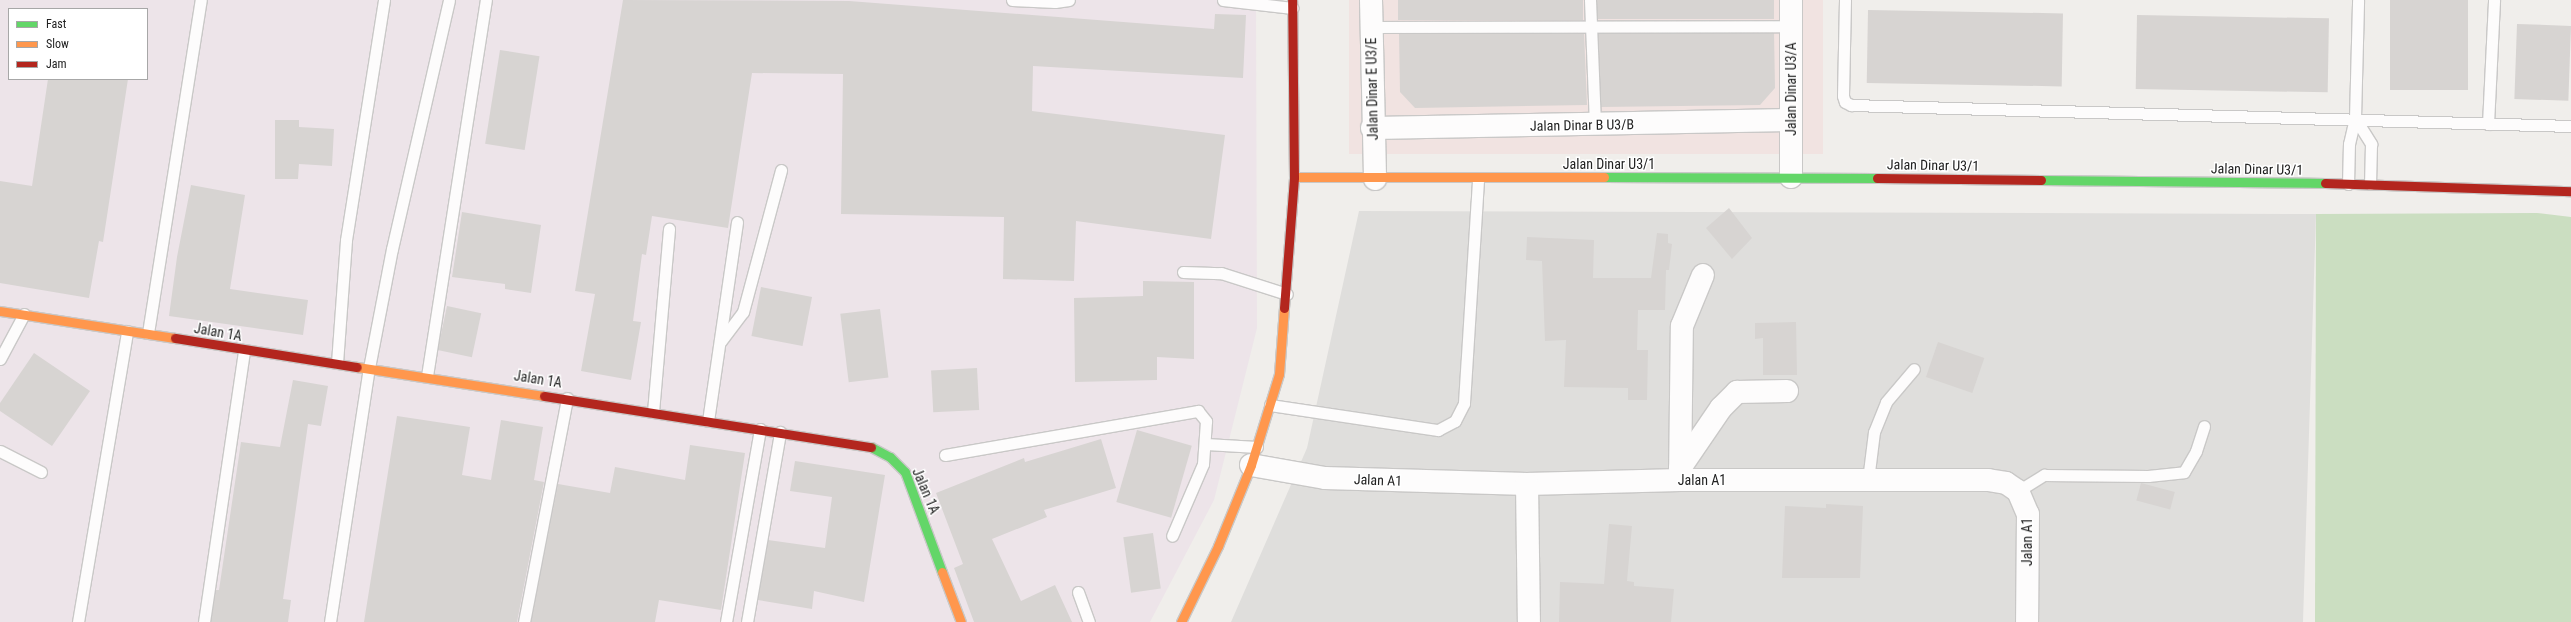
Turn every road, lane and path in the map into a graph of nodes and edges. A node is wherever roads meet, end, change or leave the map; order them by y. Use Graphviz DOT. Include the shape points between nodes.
graph roads {
  1 [pos="201,0"];
  2 [pos="384,0"];
  3 [pos="449,0"];
  4 [pos="486,0"];
  5 [pos="1012,0"];
  6 [pos="1069,0"];
  7 [pos="1223,0"];
  8 [pos="1371,0"];
  9 [pos="1590,0"];
  10 [pos="1791,0"];
  11 [pos="1845,0"];
  12 [pos="2358,0"];
  13 [pos="2494,0"];
  14 [pos="1292,4"];
  15 [pos="1591,26"];
  16 [pos="1791,26"];
  17 [pos="1371,27"];
  18 [pos="2356,118"];
  19 [pos="1791,120"];
  20 [pos="2488,124"];
  21 [pos="1595,125"];
  22 [pos="2571,126"];
  23 [pos="1372,128"];
  24 [pos="781,170"];
  25 [pos="1294,177"];
  26 [pos="1791,177"];
  27 [pos="1375,178"];
  28 [pos="1478,178"];
  29 [pos="2348,184"];
  30 [pos="2370,184"];
  31 [pos="2571,191"];
  32 [pos="737,222"];
  33 [pos="668,229"];
  34 [pos="1183,272"];
  35 [pos="1703,275"];
  36 [pos="1287,294"];
  37 [pos="0,311"];
  38 [pos="24,314"];
  39 [pos="127,331"];
  40 [pos="148,333"];
  41 [pos="719,343"];
  42 [pos="244,351"];
  43 [pos="0,359"];
  44 [pos="337,363"];
  45 [pos="369,368"];
  46 [pos="1914,369"];
  47 [pos="427,376"];
  48 [pos="1787,391"];
  49 [pos="567,398"];
  50 [pos="1270,404"];
  51 [pos="653,412"];
  52 [pos="708,421"];
  53 [pos="2204,426"];
  54 [pos="760,429"];
  55 [pos="780,432"];
  56 [pos="1206,444"];
  57 [pos="0,451"];
  58 [pos="945,455"];
  59 [pos="1254,456"];
  60 [pos="41,472"];
  61 [pos="1680,474"];
  62 [pos="1868,480"];
  63 [pos="1527,484"];
  64 [pos="2018,490"];
  65 [pos="1172,536"];
  66 [pos="1078,592"];
  67 [pos="78,622"];
  68 [pos="204,622"];
  69 [pos="330,622"];
  70 [pos="524,622"];
  71 [pos="726,622"];
  72 [pos="747,622"];
  73 [pos="961,622"];
  74 [pos="1089,622"];
  75 [pos="1180,622"];
  76 [pos="1529,622"];
  77 [pos="2027,622"];
  1 -- 40 [label="lane"];
  2 -- 44 [label="lane" via="346,240"];
  3 -- 45 [label="lane" via="392,249"];
  4 -- 47 [label="lane"];
  5 -- 6 [label="lane"];
  7 -- 14 [label="lane"];
  8 -- 17 [label="street, Jalan Dinar E U3/E"];
  9 -- 15 [label="lane"];
  10 -- 16 [label="street, Jalan Dinar U3/A"];
  11 -- 18 [label="lane" via="1843,96 1845,102 1851,105"];
  12 -- 18 [label="lane"];
  13 -- 20 [label="lane"];
  14 -- 25 [label="street"];
  15 -- 16 [label="lane"];
  15 -- 17 [label="lane"];
  15 -- 21 [label="lane"];
  16 -- 19 [label="street, Jalan Dinar U3/A"];
  17 -- 23 [label="street, Jalan Dinar E U3/E"];
  18 -- 20 [label="lane"];
  18 -- 29 [label="lane" via="2349,144"];
  18 -- 30 [label="lane" via="2371,144"];
  19 -- 21 [label="street, Jalan Dinar B U3/B"];
  19 -- 26 [label="street, Jalan Dinar U3/A"];
  20 -- 22 [label="lane"];
  21 -- 23 [label="street, Jalan Dinar B U3/B"];
  23 -- 27 [label="street, Jalan Dinar E U3/E"];
  24 -- 41 [label="lane" via="743,312"];
  25 -- 27 [label="street, Jalan Dinar U3/1"];
  25 -- 36 [label="street"];
  26 -- 28 [label="street, Jalan Dinar U3/1"];
  26 -- 29 [label="street, Jalan Dinar U3/1"];
  27 -- 28 [label="street, Jalan Dinar U3/1"];
  28 -- 50 [label="lane" via="1464,403 1455,421 1438,430"];
  29 -- 30 [label="street, Jalan Dinar U3/1"];
  30 -- 31 [label="street, Jalan Dinar U3/1"];
  32 -- 41 [label="lane"];
  33 -- 51 [label="lane"];
  34 -- 36 [label="lane" via="1221,273"];
  35 -- 61 [label="street" via="1682,326"];
  36 -- 50 [label="street" via="1279,374"];
  37 -- 38 [label="street, Jalan 1A"];
  38 -- 39 [label="street, Jalan 1A"];
  38 -- 43 [label="lane"];
  39 -- 40 [label="street, Jalan 1A"];
  39 -- 67 [label="lane"];
  40 -- 42 [label="street, Jalan 1A"];
  41 -- 52 [label="lane"];
  42 -- 44 [label="street, Jalan 1A"];
  42 -- 68 [label="lane"];
  44 -- 45 [label="street, Jalan 1A"];
  45 -- 47 [label="street, Jalan 1A"];
  45 -- 69 [label="lane"];
  46 -- 62 [label="lane" via="1886,402 1874,432"];
  47 -- 49 [label="street, Jalan 1A"];
  48 -- 61 [label="street" via="1737,392 1721,408"];
  49 -- 51 [label="street, Jalan 1A"];
  49 -- 70 [label="lane"];
  50 -- 59 [label="street"];
  51 -- 52 [label="street, Jalan 1A"];
  52 -- 54 [label="street, Jalan 1A"];
  53 -- 64 [label="lane" via="2196,450 2184,472 2148,476 2044,475"];
  54 -- 55 [label="street, Jalan 1A"];
  54 -- 71 [label="lane"];
  55 -- 72 [label="lane"];
  55 -- 73 [label="street, Jalan 1A" via="873,447 890,457 905,472"];
  56 -- 58 [label="lane" via="1203,416 1192,411"];
  56 -- 59 [label="lane"];
  56 -- 65 [label="lane" via="1195,489"];
  57 -- 60 [label="lane"];
  59 -- 63 [label="street, Jalan A1" via="1325,478"];
  59 -- 75 [label="street" via="1218,546"];
  61 -- 62 [label="street, Jalan A1"];
  61 -- 63 [label="street, Jalan A1"];
  62 -- 64 [label="street, Jalan A1" via="1988,480 2006,483"];
  63 -- 76 [label="street"];
  64 -- 77 [label="street, Jalan A1" via="2028,514"];
  66 -- 74 [label="lane"];
}
